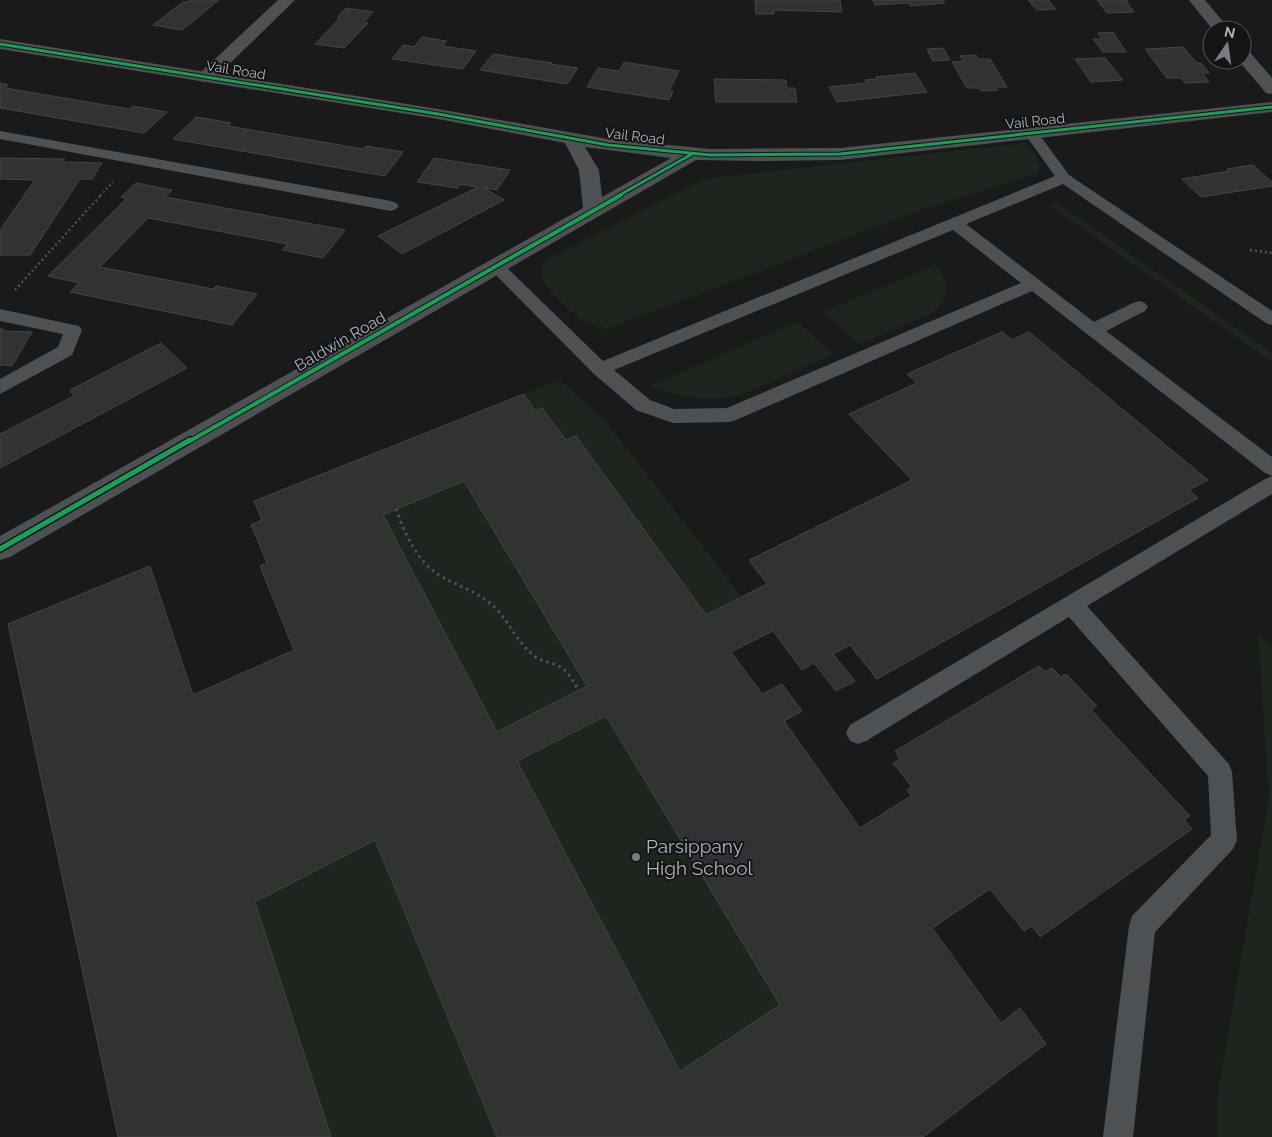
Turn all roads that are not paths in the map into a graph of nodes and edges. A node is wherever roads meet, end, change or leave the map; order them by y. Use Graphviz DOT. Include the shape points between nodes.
graph roads {
  1 [pos="287,0"];
  2 [pos="1197,0"];
  3 [pos="1214,20"];
  4 [pos="0,44"];
  5 [pos="1252,66"];
  6 [pos="206,77"];
  7 [pos="1272,89"];
  8 [pos="1272,107"];
  9 [pos="1031,133"];
  10 [pos="0,136"];
  11 [pos="570,138"];
  12 [pos="692,154"];
  13 [pos="1064,178"];
  14 [pos="391,206"];
  15 [pos="593,211"];
  16 [pos="954,223"];
  17 [pos="496,267"];
  18 [pos="1034,284"];
  19 [pos="1139,307"];
  20 [pos="0,315"];
  21 [pos="1272,318"];
  22 [pos="1093,330"];
  23 [pos="600,369"];
  24 [pos="0,387"];
  25 [pos="1272,468"];
  26 [pos="1272,484"];
  27 [pos="0,549"];
  28 [pos="1072,605"];
  29 [pos="858,733"];
  30 [pos="1118,1137"];
  1 -- 6 [label="street"];
  2 -- 3 [label="street"];
  4 -- 6 [label="street, Vail Road"];
  5 -- 7 [label="street"];
  6 -- 11 [label="street, Vail Road"];
  8 -- 9 [label="street, Vail Road"];
  9 -- 12 [label="street, Vail Road" via="840,154 777,157"];
  9 -- 13 [label="lane"];
  10 -- 14 [label="lane"];
  11 -- 12 [label="street, Vail Road"];
  11 -- 15 [label="street" via="589,170"];
  12 -- 15 [label="street, Baldwin Road"];
  13 -- 16 [label="lane"];
  13 -- 21 [label="lane"];
  15 -- 17 [label="street, Baldwin Road"];
  16 -- 18 [label="lane"];
  16 -- 23 [label="lane"];
  17 -- 23 [label="lane"];
  17 -- 27 [label="street, Baldwin Road"];
  18 -- 22 [label="lane"];
  18 -- 23 [label="lane" via="729,415 666,414 644,406"];
  19 -- 22 [label="lane"];
  20 -- 24 [label="lane" via="73,330 66,350"];
  22 -- 25 [label="lane"];
  26 -- 28 [label="lane"];
  28 -- 29 [label="lane"];
  28 -- 30 [label="lane" via="1220,772 1224,840 1142,926"];
}
